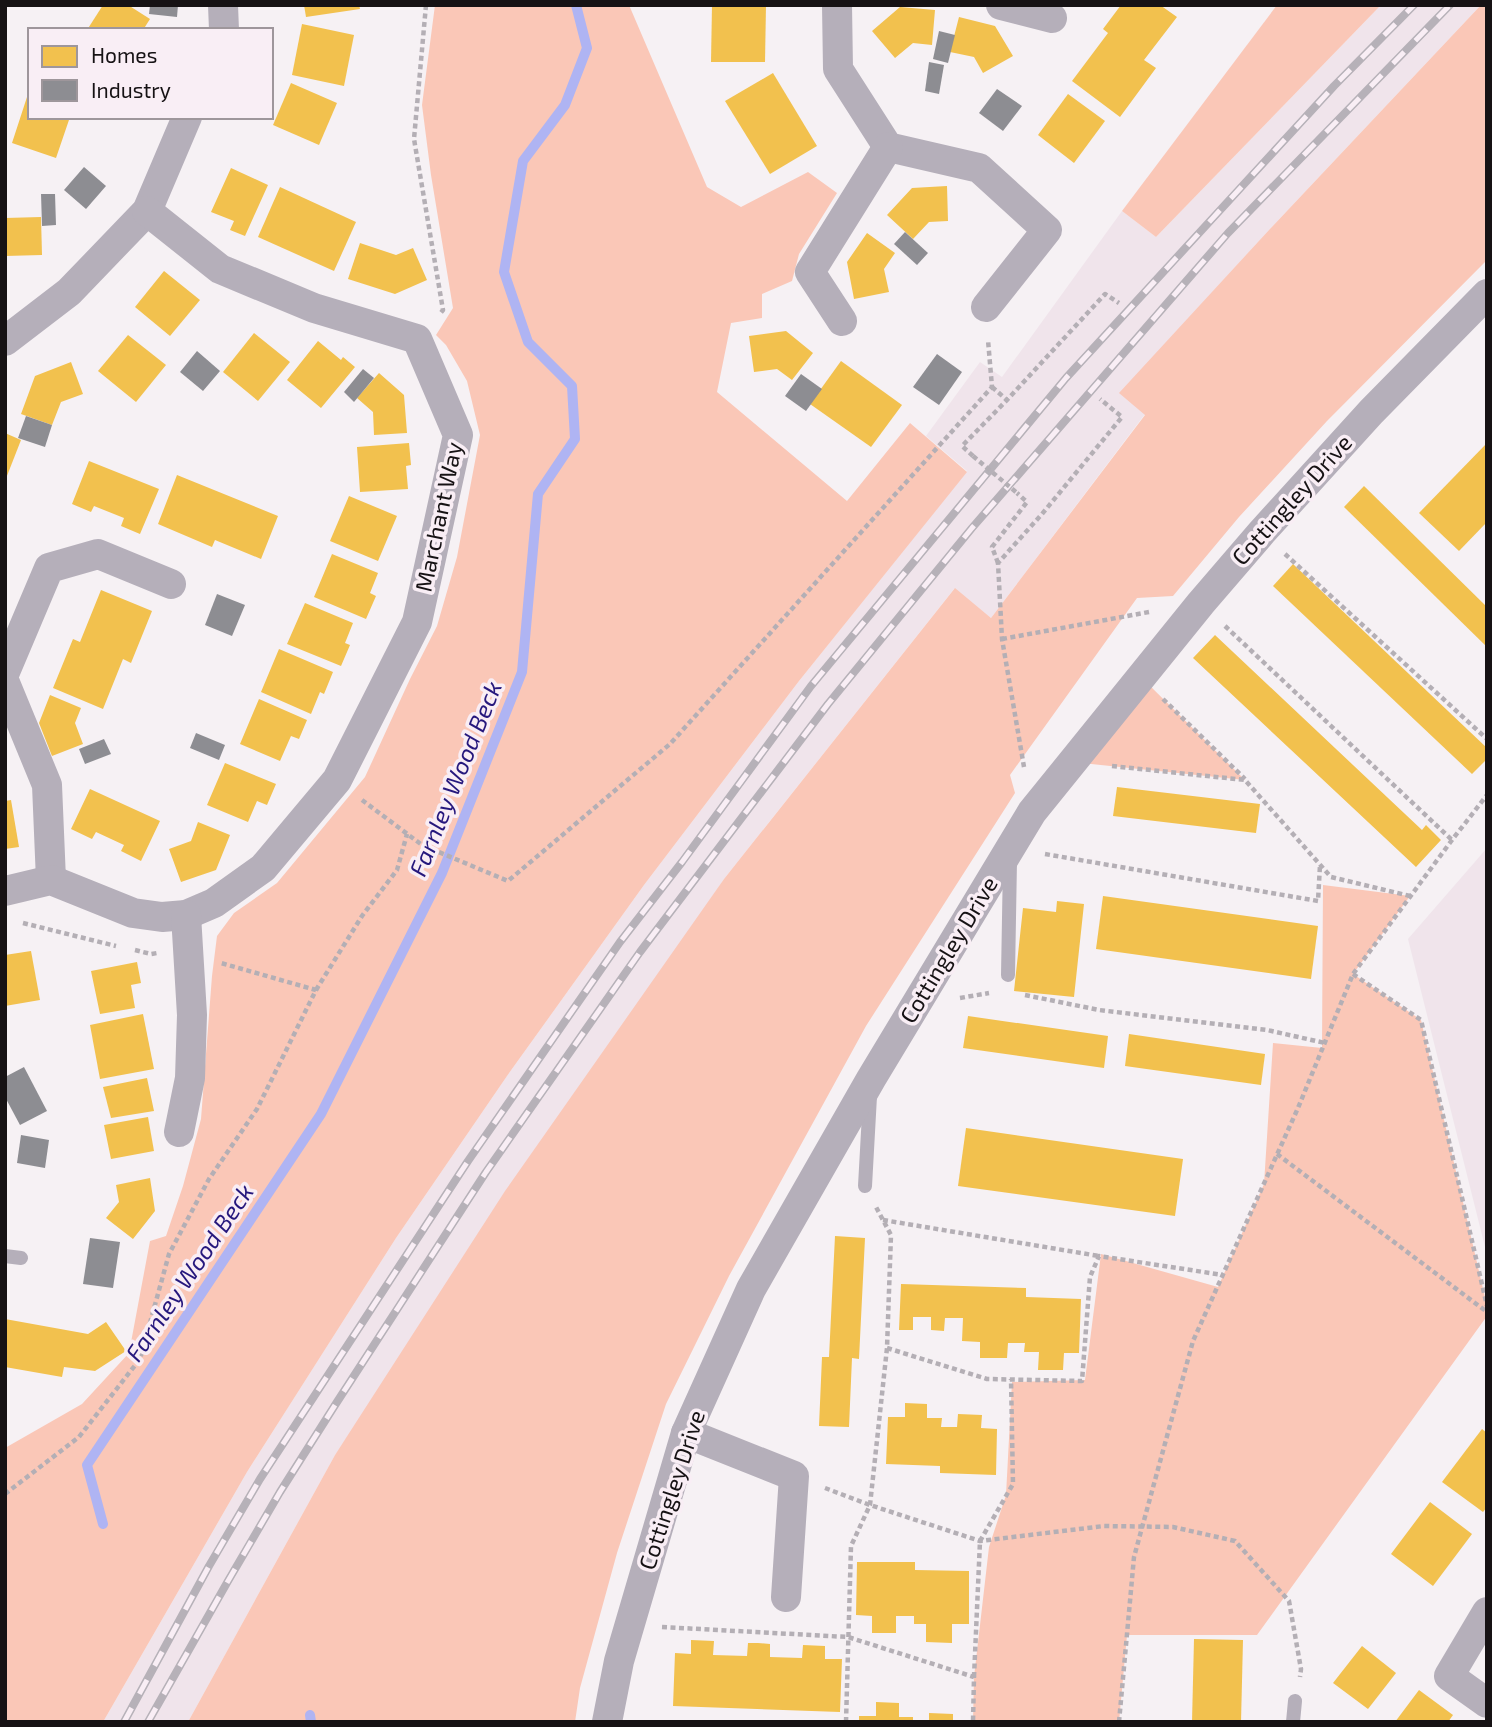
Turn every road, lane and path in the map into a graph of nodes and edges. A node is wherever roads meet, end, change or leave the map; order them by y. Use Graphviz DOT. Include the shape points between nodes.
graph roads {
  1 [pos="223,5"];
  2 [pos="426,5"];
  3 [pos="837,5"];
  4 [pos="1001,5"];
  5 [pos="1052,18"];
  6 [pos="224,28"];
  7 [pos="186,119"];
  8 [pos="888,147"];
  9 [pos="147,211"];
  10 [pos="1487,294"];
  11 [pos="1119,303"];
  12 [pos="986,307"];
  13 [pos="842,321"];
  14 [pos="416,339"];
  15 [pos="5,341"];
  16 [pos="992,387"];
  17 [pos="1100,399"];
  18 [pos="1007,400"];
  19 [pos="1262,532"];
  20 [pos="998,563"];
  21 [pos="171,584"];
  22 [pos="1201,603"];
  23 [pos="1002,639"];
  24 [pos="5,672"];
  25 [pos="1141,677"];
  26 [pos="5,682"];
  27 [pos="1487,739"];
  28 [pos="1072,762"];
  29 [pos="337,780"];
  30 [pos="1245,780"];
  31 [pos="1487,795"];
  32 [pos="1032,812"];
  33 [pos="407,834"];
  34 [pos="1452,840"];
  35 [pos="1010,848"];
  36 [pos="1320,865"];
  37 [pos="51,880"];
  38 [pos="5,891"];
  39 [pos="1410,896"];
  40 [pos="186,915"];
  41 [pos="22,923"];
  42 [pos="188,954"];
  43 [pos="1353,974"];
  44 [pos="1008,975"];
  45 [pos="316,990"];
  46 [pos="991,993"];
  47 [pos="1017,994"];
  48 [pos="915,1006"];
  49 [pos="1325,1043"];
  50 [pos="871,1079"];
  51 [pos="179,1132"];
  52 [pos="1278,1154"];
  53 [pos="865,1186"];
  54 [pos="883,1220"];
  55 [pos="5,1256"];
  56 [pos="1099,1256"];
  57 [pos="21,1258"];
  58 [pos="1223,1275"];
  59 [pos="1487,1306"];
  60 [pos="1487,1312"];
  61 [pos="887,1348"];
  62 [pos="1011,1379"];
  63 [pos="687,1433"];
  64 [pos="794,1476"];
  65 [pos="5,1494"];
  66 [pos="870,1505"];
  67 [pos="1143,1527"];
  68 [pos="980,1541"];
  69 [pos="786,1597"];
  70 [pos="1487,1612"];
  71 [pos="630,1626"];
  72 [pos="848,1637"];
  73 [pos="974,1677"];
  74 [pos="1295,1701"];
  75 [pos="1487,1703"];
  76 [pos="607,1722"];
  77 [pos="846,1722"];
  78 [pos="973,1722"];
  79 [pos="1119,1722"];
  80 [pos="1293,1722"];
  1 -- 6 [label="street"];
  2 -- 14 [label="path" via="414,139 443,310"];
  3 -- 8 [label="street" via="838,69"];
  4 -- 5 [label="street"];
  7 -- 9 [label="street"];
  8 -- 12 [label="street" via="979,168 1047,230"];
  8 -- 13 [label="street" via="810,272"];
  9 -- 14 [label="street" via="220,269 314,308"];
  9 -- 15 [label="street" via="69,292"];
  10 -- 19 [label="street, Cottingley Drive"];
  11 -- 18 [label="path" via="1105,294"];
  12 -- 16 [label="path"];
  14 -- 29 [label="street, Marchant Way" via="458,435 417,622"];
  16 -- 18 [label="path"];
  16 -- 33 [label="path" via="670,744 508,881 422,845"];
  17 -- 20 [label="path" via="1122,417"];
  18 -- 20 [label="path, bridge" via="962,446 1027,502 992,547"];
  19 -- 22 [label="street, Cottingley Drive"];
  19 -- 27 [label="path"];
  20 -- 23 [label="path"];
  21 -- 24 [label="street" via="99,554 49,568"];
  22 -- 23 [label="path"];
  22 -- 25 [label="street, Cottingley Drive"];
  22 -- 34 [label="path"];
  23 -- 32 [label="path"];
  25 -- 28 [label="street, Cottingley Drive"];
  25 -- 30 [label="path"];
  26 -- 37 [label="street" via="47,785"];
  28 -- 30 [label="path"];
  28 -- 32 [label="street, Cottingley Drive"];
  29 -- 33 [label="path"];
  29 -- 40 [label="street, Marchant Way" via="263,868 214,903"];
  30 -- 36 [label="path"];
  31 -- 34 [label="path"];
  32 -- 35 [label="street, Cottingley Drive"];
  33 -- 45 [label="path" via="397,870"];
  34 -- 39 [label="path"];
  35 -- 36 [label="path" via="1318,901"];
  35 -- 44 [label="lane"];
  35 -- 48 [label="street, Cottingley Drive"];
  36 -- 39 [label="path" via="1331,877"];
  37 -- 38 [label="street"];
  37 -- 40 [label="street, Marchant Way" via="133,913"];
  39 -- 43 [label="path"];
  40 -- 42 [label="street"];
  41 -- 42 [label="path" via="151,954"];
  42 -- 45 [label="path"];
  42 -- 51 [label="street" via="190,1078"];
  43 -- 49 [label="path"];
  43 -- 59 [label="path" via="1421,1020"];
  45 -- 65 [label="path" via="257,1109 209,1179 169,1254 140,1359 79,1437"];
  46 -- 48 [label="path"];
  47 -- 49 [label="path" via="1099,1010 1266,1030"];
  48 -- 50 [label="street, Cottingley Drive"];
  49 -- 52 [label="path"];
  50 -- 53 [label="lane"];
  50 -- 63 [label="street, Cottingley Drive" via="751,1289"];
  52 -- 58 [label="path"];
  52 -- 60 [label="path"];
  53 -- 54 [label="path"];
  54 -- 56 [label="path"];
  54 -- 61 [label="path" via="891,1235"];
  55 -- 57 [label="lane"];
  56 -- 58 [label="path"];
  56 -- 62 [label="path" via="1090,1277 1082,1381"];
  58 -- 67 [label="path" via="1193,1340"];
  61 -- 62 [label="path" via="987,1379"];
  61 -- 66 [label="path"];
  62 -- 68 [label="path" via="1013,1484"];
  63 -- 64 [label="street"];
  63 -- 71 [label="street, Cottingley Drive"];
  64 -- 66 [label="path"];
  64 -- 69 [label="street"];
  66 -- 68 [label="path"];
  66 -- 72 [label="path" via="851,1546"];
  67 -- 68 [label="path" via="1104,1526"];
  67 -- 74 [label="path" via="1173,1527 1235,1541 1289,1601 1301,1669"];
  67 -- 79 [label="path" via="1135,1557"];
  68 -- 73 [label="path"];
  70 -- 75 [label="street" via="1449,1676"];
  71 -- 72 [label="path"];
  71 -- 76 [label="street, Cottingley Drive"];
  72 -- 73 [label="path"];
  72 -- 77 [label="path"];
  73 -- 78 [label="path"];
  74 -- 80 [label="lane"];
}
